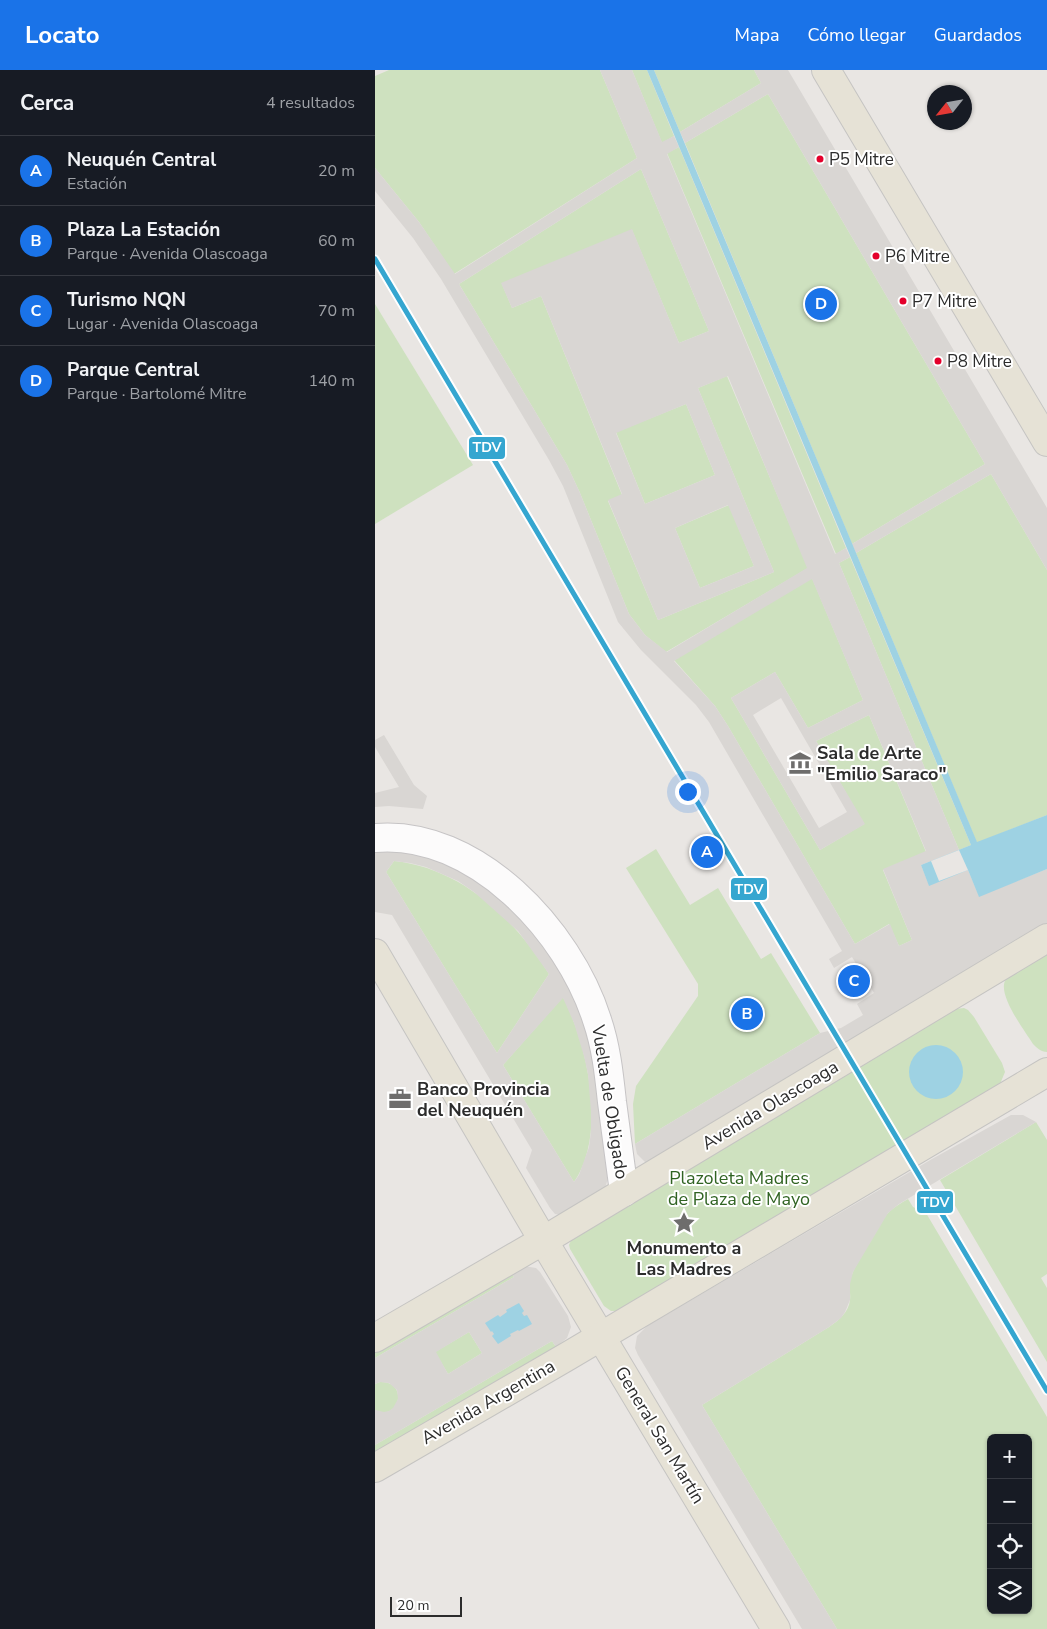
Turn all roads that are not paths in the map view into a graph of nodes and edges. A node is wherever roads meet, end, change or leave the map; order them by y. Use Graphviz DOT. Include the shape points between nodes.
graph roads {
  1 [pos="825,70"];
  2 [pos="1045,435"];
  3 [pos="375,838"];
  4 [pos="1047,938"];
  5 [pos="375,953"];
  6 [pos="1047,1072"];
  7 [pos="625,1192"];
  8 [pos="543,1240"];
  9 [pos="601,1336"];
  10 [pos="375,1338"];
  11 [pos="375,1468"];
  12 [pos="776,1629"];
  1 -- 2 [label="main road"];
  3 -- 7 [label="street, Vuelta de Obligado" via="413,839 461,856 503,883 542,921 559,944 587,993 604,1044"];
  4 -- 7 [label="main road, Avenida Olascoaga"];
  5 -- 8 [label="main road, General San Martín"];
  6 -- 9 [label="main road"];
  7 -- 8 [label="main road, Avenida Olascoaga"];
  8 -- 9 [label="main road, General San Martín"];
  8 -- 10 [label="main road"];
  9 -- 11 [label="main road, Avenida Argentina"];
  9 -- 12 [label="main road, General San Martín"];
}
